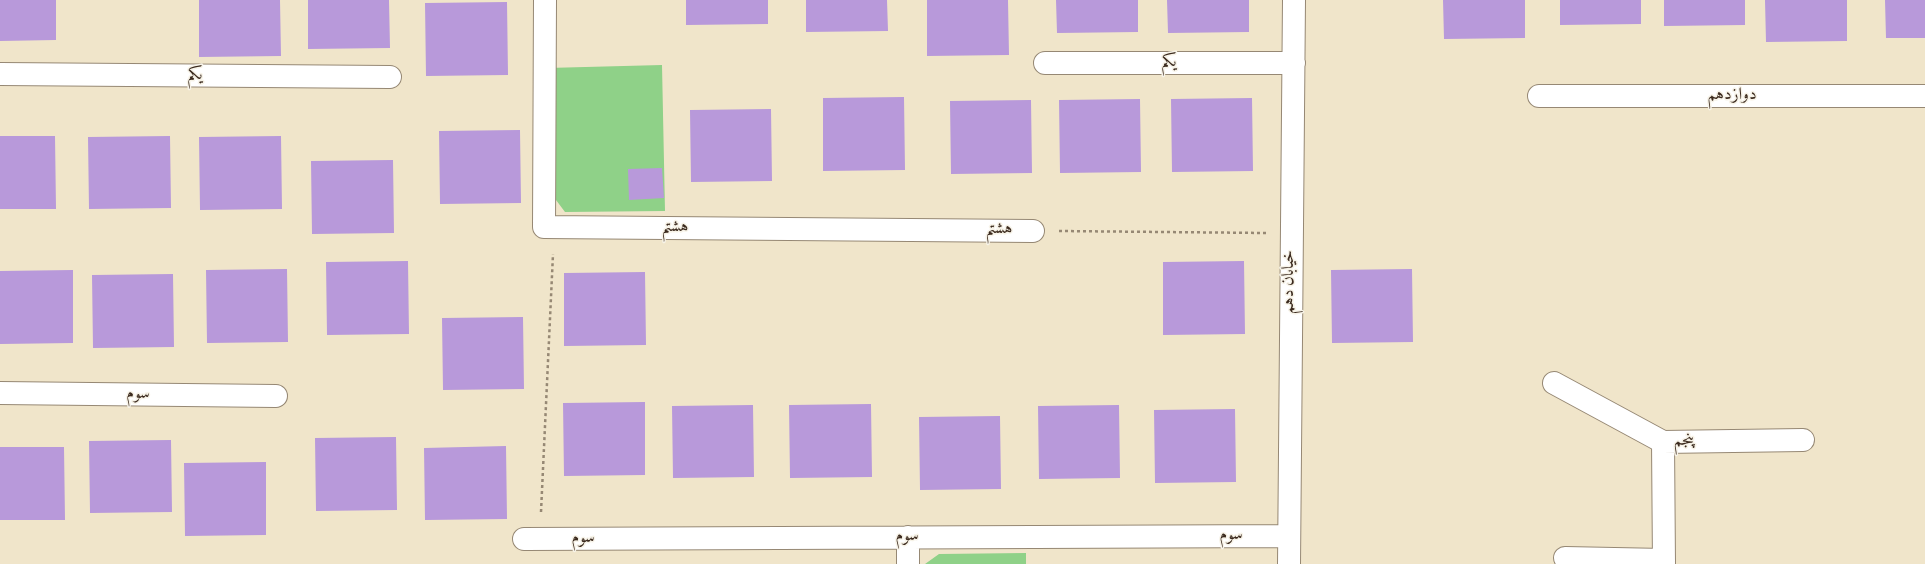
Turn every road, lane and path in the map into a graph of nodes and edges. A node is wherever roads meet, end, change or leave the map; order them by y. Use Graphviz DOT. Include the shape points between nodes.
graph roads {
  1 [pos="545,0"];
  2 [pos="1294,0"];
  3 [pos="1045,63"];
  4 [pos="1294,63"];
  5 [pos="0,74"];
  6 [pos="390,77"];
  7 [pos="1539,96"];
  8 [pos="1925,96"];
  9 [pos="554,227"];
  10 [pos="1033,230"];
  11 [pos="1291,233"];
  12 [pos="1554,383"];
  13 [pos="0,393"];
  14 [pos="276,396"];
  15 [pos="1803,440"];
  16 [pos="1663,442"];
  17 [pos="1289,536"];
  18 [pos="908,537"];
  19 [pos="532,539"];
  20 [pos="1566,558"];
  21 [pos="1664,562"];
  22 [pos="908,564"];
  23 [pos="1289,564"];
  1 -- 9 [label="street" via="544,227"];
  2 -- 4 [label="street, خیابان دهم"];
  3 -- 4 [label="street, یکم"];
  4 -- 11 [label="street, خیابان دهم"];
  5 -- 6 [label="street, یکم"];
  7 -- 8 [label="street, دوازدهم"];
  9 -- 10 [label="street, هشتم"];
  9 -- 19 [label="path"];
  10 -- 11 [label="path"];
  11 -- 17 [label="street, خیابان دهم"];
  12 -- 16 [label="street"];
  13 -- 14 [label="street, سوم"];
  15 -- 16 [label="street, پنجم"];
  16 -- 21 [label="street, پنجم"];
  17 -- 18 [label="street, سوم"];
  17 -- 23 [label="street, خیابان دهم"];
  18 -- 19 [label="street, سوم"];
  18 -- 22 [label="street"];
  20 -- 21 [label="street"];
}
